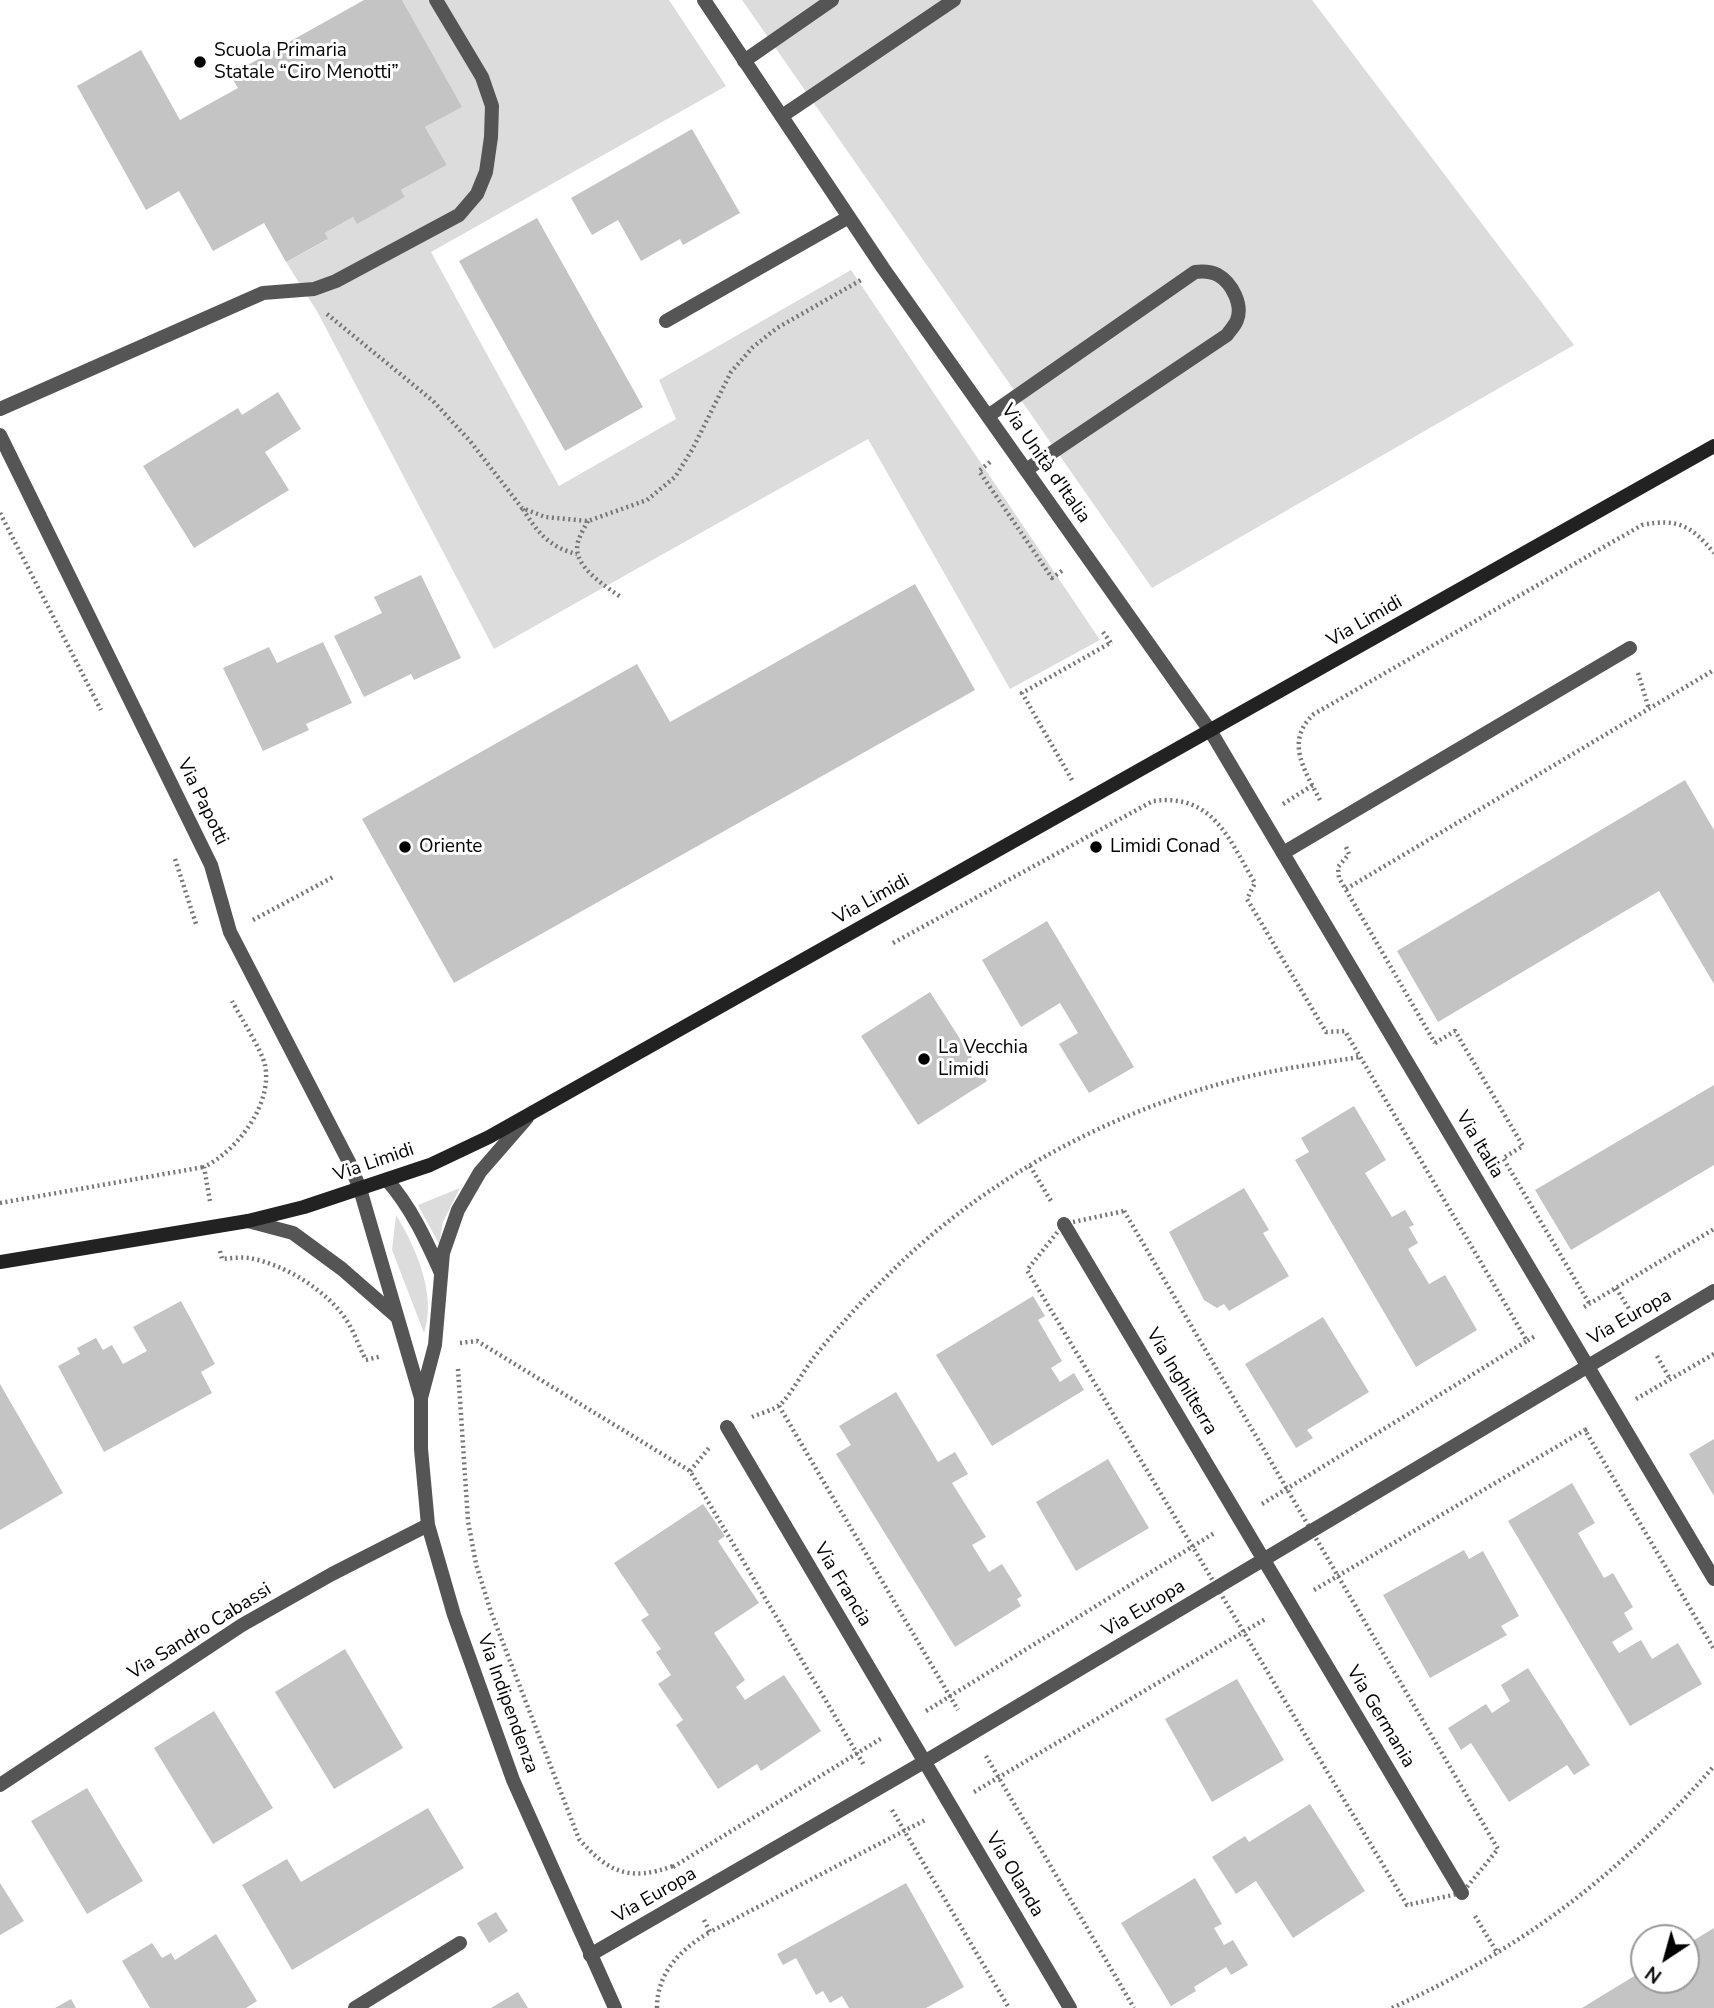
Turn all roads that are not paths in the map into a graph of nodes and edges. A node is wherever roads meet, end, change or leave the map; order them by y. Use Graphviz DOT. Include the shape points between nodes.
graph roads {
  1 [pos="436,0"];
  2 [pos="704,0"];
  3 [pos="832,0"];
  4 [pos="954,0"];
  5 [pos="744,61"];
  6 [pos="782,116"];
  7 [pos="849,217"];
  8 [pos="666,321"];
  9 [pos="0,410"];
  10 [pos="988,416"];
  11 [pos="0,435"];
  12 [pos="1714,446"];
  13 [pos="1026,470"];
  14 [pos="1630,648"];
  15 [pos="1210,732"];
  16 [pos="1283,853"];
  17 [pos="530,1114"];
  18 [pos="387,1180"];
  19 [pos="360,1189"];
  20 [pos="248,1221"];
  21 [pos="1064,1224"];
  22 [pos="0,1262"];
  23 [pos="441,1274"];
  24 [pos="1714,1291"];
  25 [pos="397,1317"];
  26 [pos="1587,1365"];
  27 [pos="421,1398"];
  28 [pos="727,1427"];
  29 [pos="428,1525"];
  30 [pos="1264,1560"];
  31 [pos="1714,1578"];
  32 [pos="925,1762"];
  33 [pos="0,1785"];
  34 [pos="1465,1898"];
  35 [pos="460,1943"];
  36 [pos="590,1955"];
  37 [pos="355,2008"];
  38 [pos="615,2008"];
  39 [pos="1070,2008"];
  1 -- 9 [label="street" via="482,77 492,106 486,172 477,194 459,215 336,281 314,289 263,293"];
  2 -- 5 [label="street, Via Unità d'Italia"];
  3 -- 5 [label="street"];
  4 -- 6 [label="street"];
  5 -- 6 [label="street, Via Unità d'Italia"];
  6 -- 7 [label="street, Via Unità d'Italia"];
  7 -- 8 [label="street"];
  7 -- 10 [label="street, Via Unità d'Italia"];
  10 -- 13 [label="street, Via Unità d'Italia"];
  10 -- 13 [label="street" via="1195,272 1219,275 1229,285 1239,310 1237,323 1227,335"];
  11 -- 19 [label="street, Via Papotti" via="211,865 230,932"];
  12 -- 15 [label="main road, Via Limidi"];
  13 -- 15 [label="street, Via Unità d'Italia"];
  14 -- 16 [label="street"];
  15 -- 16 [label="street, Via Italia"];
  15 -- 17 [label="main road, Via Limidi"];
  16 -- 26 [label="street, Via Italia"];
  17 -- 18 [label="main road, Via Limidi" via="430,1165"];
  17 -- 23 [label="street, Via Indipendenza" via="480,1172 458,1210"];
  18 -- 19 [label="main road, Via Limidi"];
  18 -- 23 [label="street, Via Indipendenza" via="425,1237"];
  19 -- 20 [label="main road, Via Limidi"];
  19 -- 25 [label="street, Via Indipendenza"];
  20 -- 22 [label="main road, Via Limidi"];
  20 -- 25 [label="street" via="293,1233"];
  21 -- 30 [label="street, Via Inghilterra"];
  23 -- 27 [label="street, Via Indipendenza" via="435,1345"];
  24 -- 26 [label="street, Via Europa"];
  25 -- 27 [label="street, Via Indipendenza"];
  26 -- 30 [label="street, Via Europa"];
  26 -- 31 [label="street, Via Italia"];
  27 -- 29 [label="street, Via Indipendenza"];
  28 -- 32 [label="street, Via Francia"];
  29 -- 33 [label="street, Via Sandro Cabassi" via="242,1625"];
  29 -- 36 [label="street, Via Indipendenza" via="454,1615 513,1780"];
  30 -- 32 [label="street, Via Europa"];
  30 -- 34 [label="street, Via Germania"];
  32 -- 36 [label="street, Via Europa"];
  32 -- 39 [label="street, Via Olanda"];
  35 -- 37 [label="street"];
  36 -- 38 [label="street, Via Indipendenza"];
}
